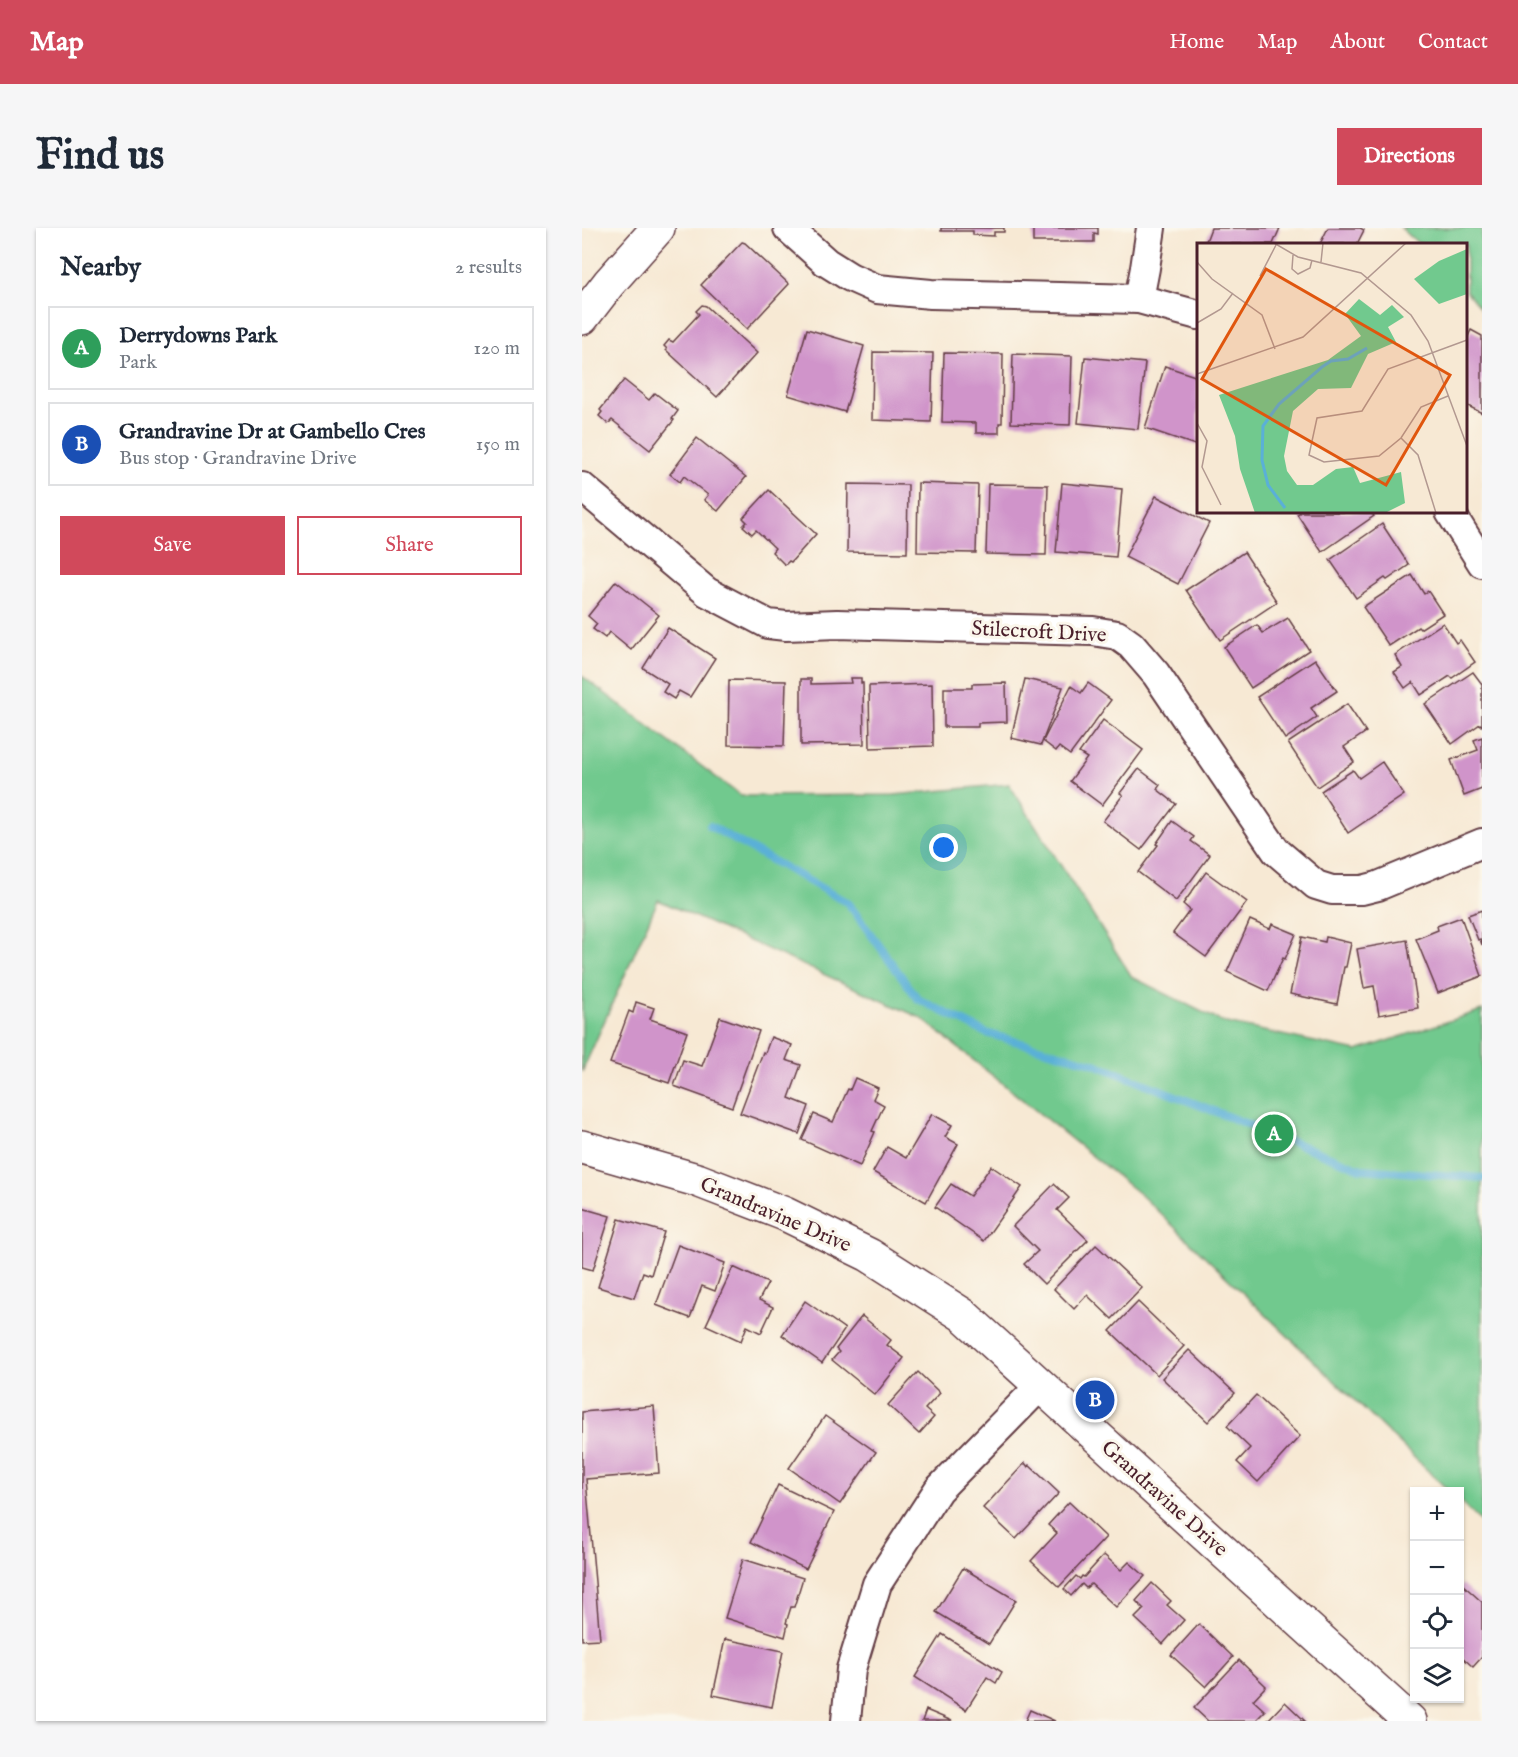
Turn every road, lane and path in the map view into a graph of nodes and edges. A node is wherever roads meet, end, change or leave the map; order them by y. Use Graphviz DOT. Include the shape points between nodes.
graph roads {
  1 [pos="658,228"];
  2 [pos="788,228"];
  3 [pos="1151,228"];
  4 [pos="1139,299"];
  5 [pos="1197,315"];
  6 [pos="582,318"];
  7 [pos="582,487"];
  8 [pos="1451,513"];
  9 [pos="1482,563"];
  10 [pos="1482,843"];
  11 [pos="582,1147"];
  12 [pos="1041,1385"];
  13 [pos="846,1721"];
  14 [pos="1410,1721"];
  1 -- 6 [label="street"];
  2 -- 4 [label="street" via="826,262 877,289"];
  3 -- 4 [label="street"];
  4 -- 5 [label="street"];
  7 -- 10 [label="street, Stilecroft Drive" via="706,592 768,624 1093,631 1117,635 1156,674 1276,851 1316,885 1332,890 1378,886"];
  8 -- 9 [label="street"];
  11 -- 12 [label="street, Grandravine Drive" via="697,1180 844,1242 963,1315"];
  12 -- 13 [label="street" via="938,1490 878,1584 851,1669"];
  12 -- 14 [label="street, Grandravine Drive"];
}
